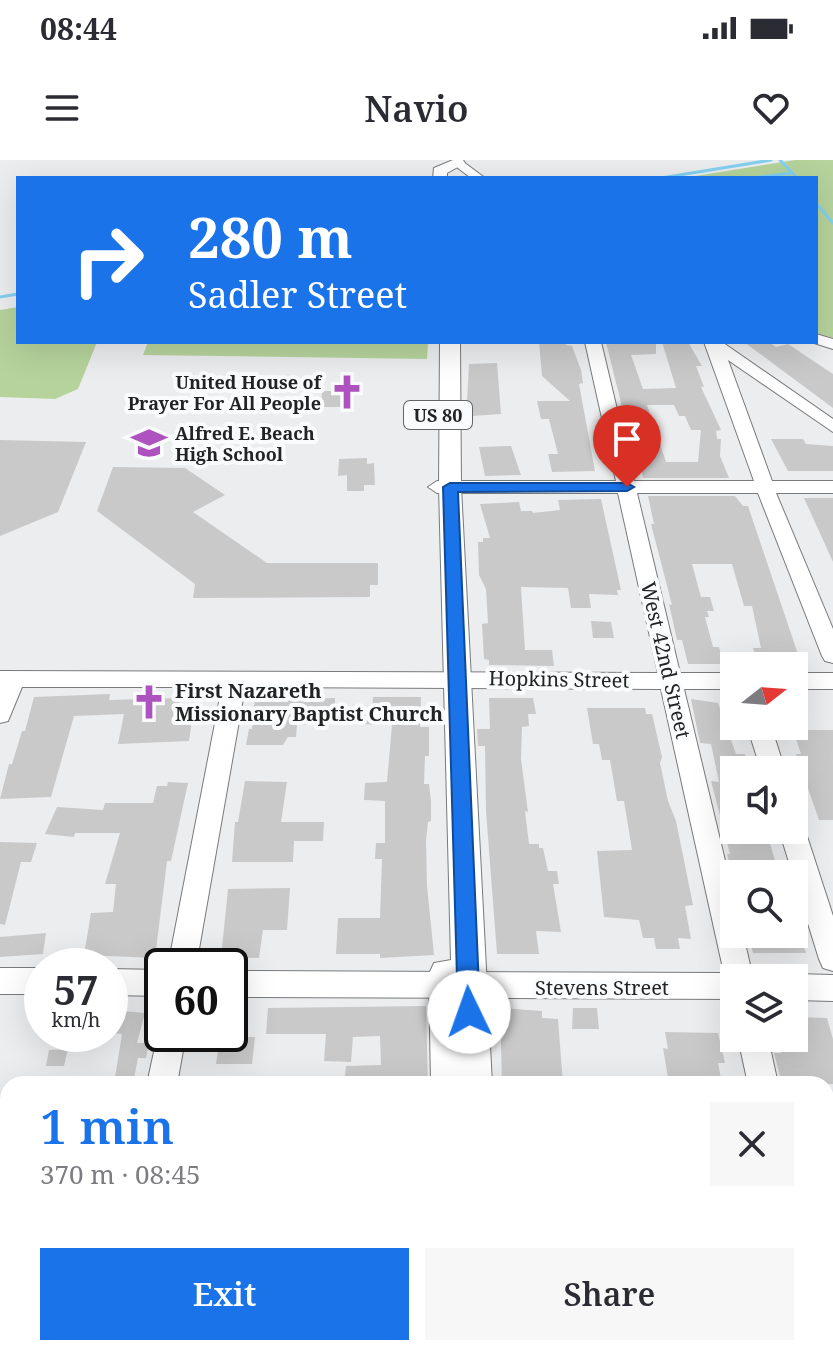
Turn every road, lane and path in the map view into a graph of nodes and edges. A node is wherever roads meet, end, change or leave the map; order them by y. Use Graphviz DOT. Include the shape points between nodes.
graph roads {
  1 [pos="455,162"];
  2 [pos="440,176"];
  3 [pos="476,176"];
  4 [pos="439,344"];
  5 [pos="450,344"];
  6 [pos="593,344"];
  7 [pos="713,344"];
  8 [pos="714,344"];
  9 [pos="833,427"];
  10 [pos="444,487"];
  11 [pos="627,487"];
  12 [pos="765,487"];
  13 [pos="833,487"];
  14 [pos="833,656"];
  15 [pos="449,678"];
  16 [pos="7,679"];
  17 [pos="235,679"];
  18 [pos="671,681"];
  19 [pos="720,681"];
  20 [pos="808,681"];
  21 [pos="833,681"];
  22 [pos="0,715"];
  23 [pos="796,844"];
  24 [pos="185,948"];
  25 [pos="833,959"];
  26 [pos="736,964"];
  27 [pos="0,981"];
  28 [pos="24,981"];
  29 [pos="248,984"];
  30 [pos="720,986"];
  31 [pos="457,987"];
  32 [pos="808,987"];
  33 [pos="833,988"];
  34 [pos="168,1052"];
  35 [pos="756,1052"];
  36 [pos="163,1076"];
  37 [pos="451,1076"];
  38 [pos="472,1076"];
  39 [pos="761,1076"];
  1 -- 2 [label="main road" via="439,171"];
  1 -- 3 [label="street"];
  4 -- 10 [label="main road, US 80"];
  5 -- 10 [label="main road, US 80"];
  6 -- 11 [label="street, West 42nd Street"];
  7 -- 12 [label="street"];
  8 -- 9 [label="street"];
  10 -- 11 [label="street"];
  10 -- 15 [label="main road, US 80"];
  11 -- 12 [label="street"];
  11 -- 18 [label="street, West 42nd Street"];
  12 -- 13 [label="street"];
  12 -- 14 [label="street"];
  15 -- 17 [label="street, Hopkins Street"];
  15 -- 18 [label="street, Hopkins Street"];
  15 -- 31 [label="main road, US 80"];
  16 -- 17 [label="street, Hopkins Street"];
  16 -- 22 [label="street"];
  17 -- 24 [label="street"];
  18 -- 19 [label="street, Hopkins Street"];
  18 -- 26 [label="street, West 42nd Street"];
  20 -- 21 [label="street"];
  23 -- 25 [label="street"];
  27 -- 28 [label="street"];
  29 -- 31 [label="street, Stevens Street"];
  30 -- 31 [label="street, Stevens Street"];
  31 -- 37 [label="main road, US 80"];
  31 -- 38 [label="main road, US 80"];
  32 -- 33 [label="street"];
  34 -- 36 [label="street"];
  35 -- 39 [label="street"];
}
